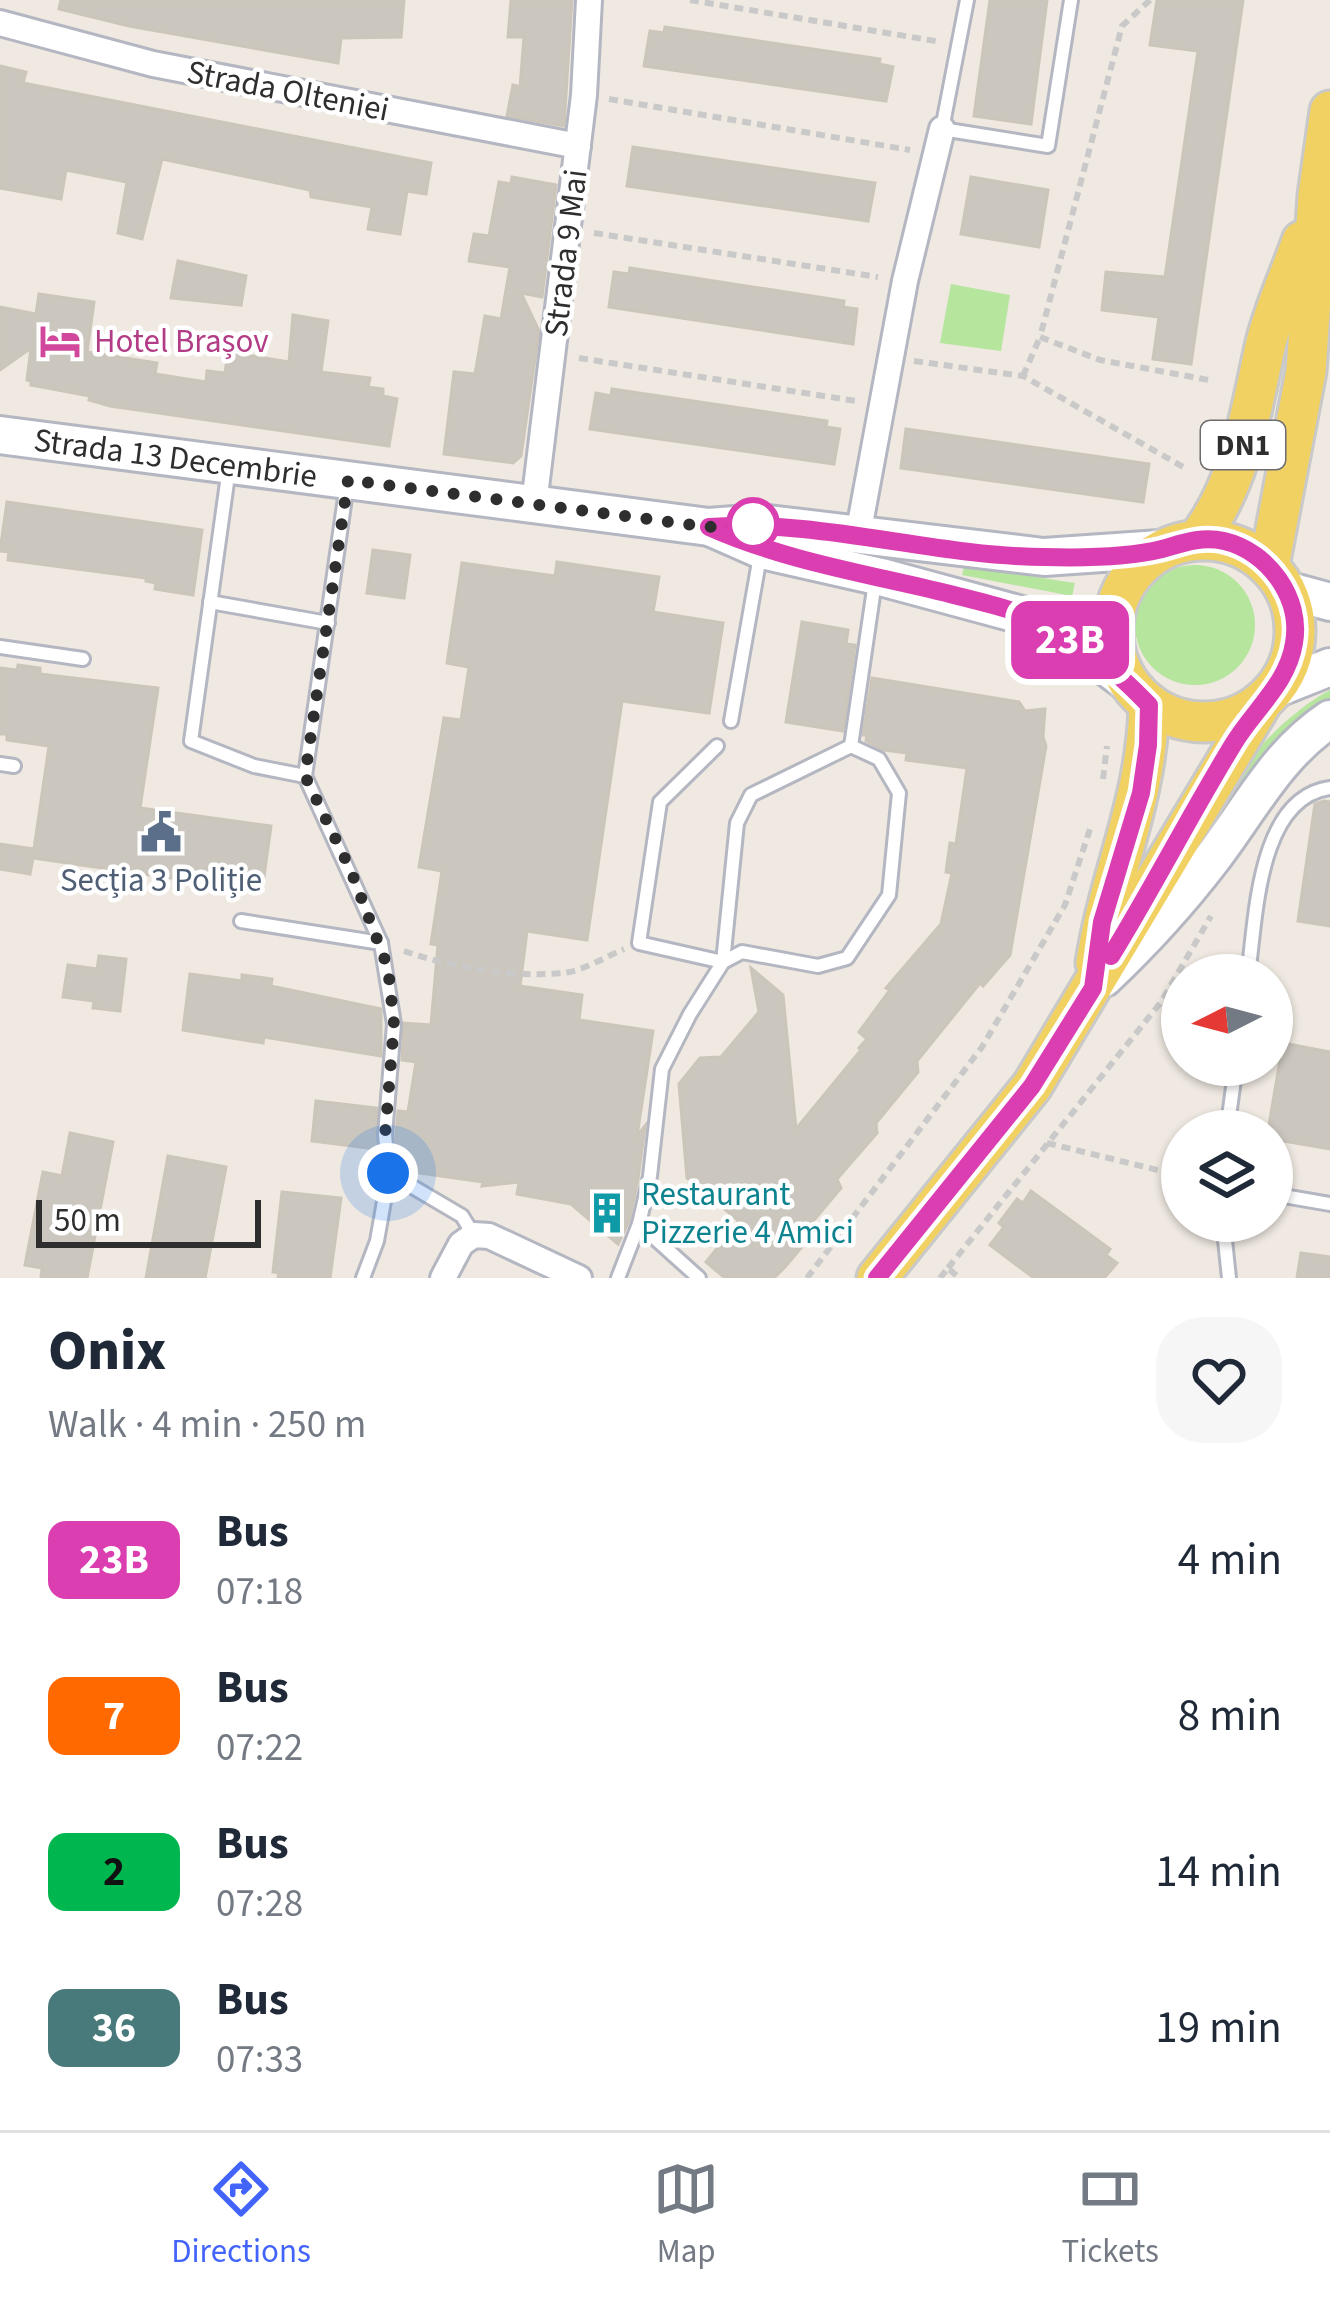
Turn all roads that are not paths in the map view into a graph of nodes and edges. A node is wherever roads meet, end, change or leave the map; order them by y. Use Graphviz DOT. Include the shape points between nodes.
graph roads {
  1 [pos="589,0"];
  2 [pos="967,0"];
  3 [pos="1071,0"];
  4 [pos="0,23"];
  5 [pos="1330,111"];
  6 [pos="942,129"];
  7 [pos="578,146"];
  8 [pos="1318,196"];
  9 [pos="0,435"];
  10 [pos="229,464"];
  11 [pos="348,480"];
  12 [pos="534,504"];
  13 [pos="709,527"];
  14 [pos="858,536"];
  15 [pos="1179,544"];
  16 [pos="762,550"];
  17 [pos="875,576"];
  18 [pos="1278,578"];
  19 [pos="210,602"];
  20 [pos="1330,602"];
  21 [pos="328,623"];
  22 [pos="0,647"];
  23 [pos="83,659"];
  24 [pos="1330,667"];
  25 [pos="1139,694"];
  26 [pos="1268,696"];
  27 [pos="1330,719"];
  28 [pos="731,721"];
  29 [pos="717,746"];
  30 [pos="851,746"];
  31 [pos="305,776"];
  32 [pos="1330,788"];
  33 [pos="241,921"];
  34 [pos="380,943"];
  35 [pos="1251,954"];
  36 [pos="723,962"];
  37 [pos="1093,988"];
  38 [pos="388,1173"];
  39 [pos="1293,1198"];
  40 [pos="1330,1204"];
  41 [pos="639,1224"];
  42 [pos="474,1235"];
  43 [pos="1225,1242"];
  44 [pos="363,1278"];
  45 [pos="443,1278"];
  46 [pos="579,1278"];
  47 [pos="618,1278"];
  48 [pos="699,1278"];
  49 [pos="877,1278"];
  50 [pos="1229,1278"];
  1 -- 7 [label="street, Strada 9 Mai"];
  2 -- 6 [label="lane"];
  3 -- 6 [label="lane" via="1048,146"];
  4 -- 7 [label="street, Strada Olteniei" via="153,64"];
  5 -- 8 [label="main road, DN1"];
  6 -- 14 [label="street"];
  7 -- 12 [label="street, Strada 9 Mai"];
  8 -- 15 [label="main road, DN1" via="1266,343 1249,430 1221,508"];
  8 -- 18 [label="main road, DN1" via="1306,371"];
  9 -- 10 [label="main road, Strada 13 Decembrie"];
  10 -- 11 [label="main road, Strada 13 Decembrie"];
  10 -- 19 [label="lane"];
  11 -- 12 [label="main road, Strada 13 Decembrie"];
  11 -- 21 [label="lane"];
  12 -- 13 [label="main road, Strada 13 Decembrie"];
  13 -- 14 [label="main road, Strada 13 Decembrie" via="760,523"];
  13 -- 16 [label="main road, Strada 13 Decembrie"];
  14 -- 15 [label="main road, Strada 13 Decembrie" via="1044,557"];
  15 -- 18 [label="main road" via="1224,541 1248,550"];
  15 -- 25 [label="main road, DN1" via="1136,568 1119,594 1115,655"];
  16 -- 17 [label="main road, Strada 13 Decembrie"];
  16 -- 28 [label="lane"];
  17 -- 25 [label="main road, Strada 13 Decembrie" via="1029,617"];
  17 -- 30 [label="lane"];
  18 -- 20 [label="main road"];
  18 -- 26 [label="main road, DN1" via="1295,641"];
  19 -- 21 [label="lane"];
  19 -- 31 [label="lane" via="191,741"];
  21 -- 31 [label="lane"];
  22 -- 23 [label="lane"];
  24 -- 26 [label="main road"];
  25 -- 26 [label="main road" via="1176,718 1206,723 1235,717"];
  25 -- 37 [label="main road, DN1" via="1148,745 1141,793 1102,922"];
  26 -- 37 [label="main road, DN1"];
  27 -- 37 [label="main road" via="1269,776 1145,940"];
  29 -- 36 [label="lane" via="660,802 638,943"];
  30 -- 36 [label="lane" via="751,795 736,823"];
  30 -- 36 [label="lane" via="879,760 899,793 889,896 847,958 818,966 742,952"];
  31 -- 34 [label="lane"];
  32 -- 35 [label="lane" via="1288,812 1264,857"];
  33 -- 34 [label="lane"];
  34 -- 38 [label="lane" via="394,1024"];
  36 -- 41 [label="lane" via="662,1070"];
  37 -- 49 [label="main road, DN1" via="1032,1086"];
  38 -- 42 [label="lane" via="462,1216"];
  38 -- 44 [label="lane"];
  39 -- 40 [label="lane"];
  41 -- 47 [label="lane"];
  41 -- 48 [label="lane"];
  42 -- 45 [label="street"];
  42 -- 46 [label="street"];
  43 -- 50 [label="lane"];
}
